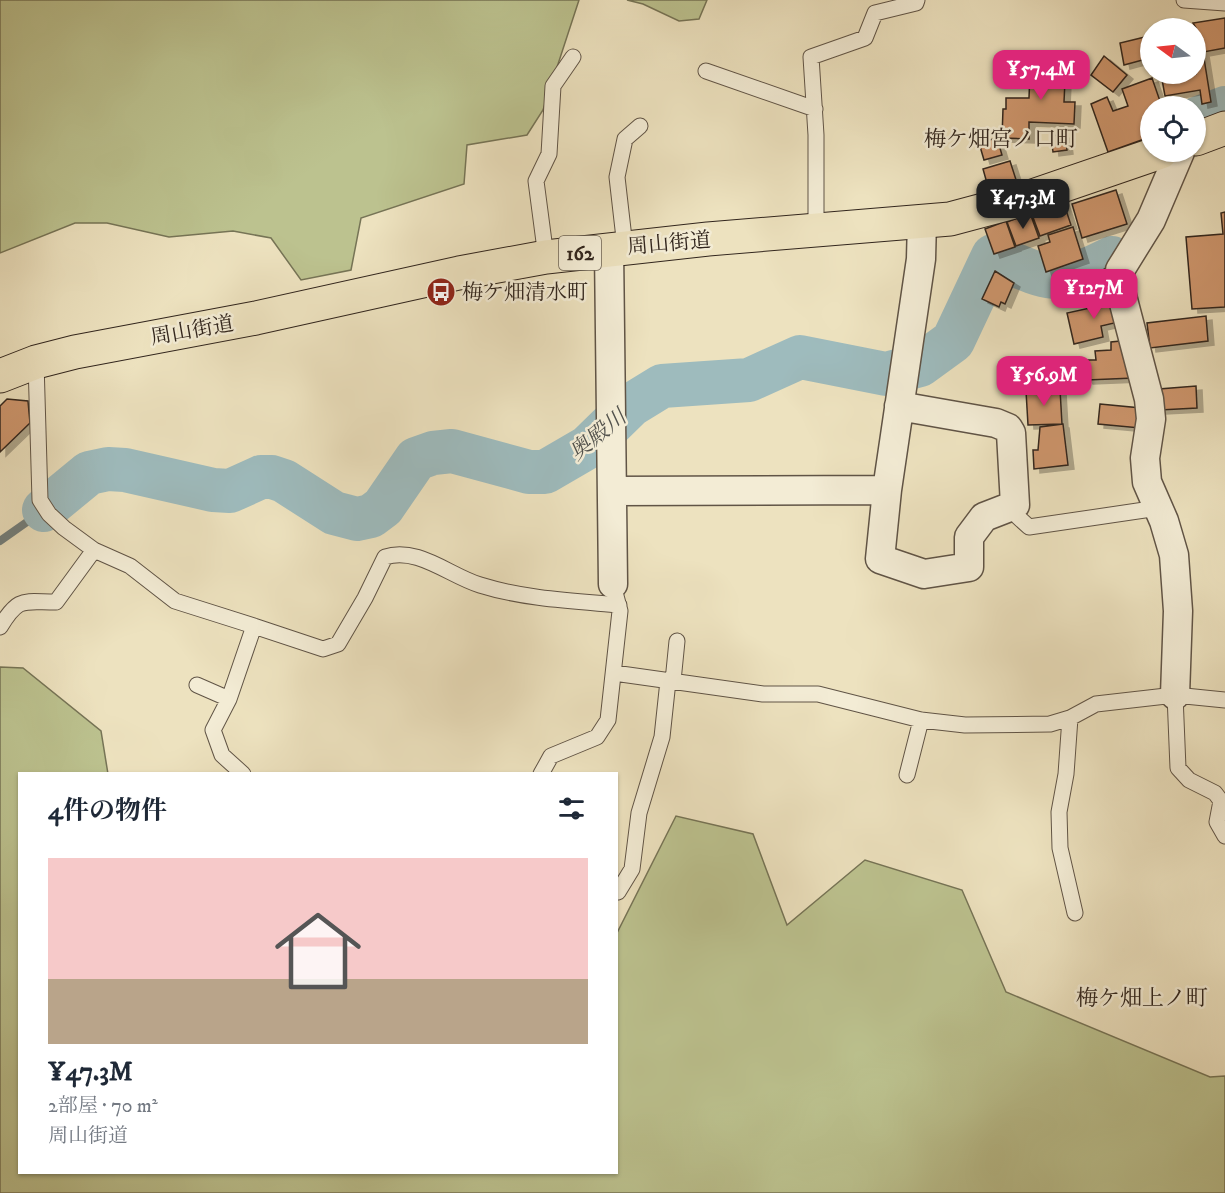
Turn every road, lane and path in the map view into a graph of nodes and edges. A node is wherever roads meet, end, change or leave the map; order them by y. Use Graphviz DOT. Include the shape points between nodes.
graph roads {
  1 [pos="917,0"];
  2 [pos="1184,0"];
  3 [pos="1225,3"];
  4 [pos="573,57"];
  5 [pos="706,71"];
  6 [pos="815,109"];
  7 [pos="640,126"];
  8 [pos="1225,128"];
  9 [pos="1206,135"];
  10 [pos="1140,159"];
  11 [pos="1176,162"];
  12 [pos="922,221"];
  13 [pos="816,231"];
  14 [pos="617,248"];
  15 [pos="546,258"];
  16 [pos="36,362"];
  17 [pos="0,376"];
  18 [pos="903,382"];
  19 [pos="887,490"];
  20 [pos="613,491"];
  21 [pos="1016,505"];
  22 [pos="1158,508"];
  23 [pos="94,549"];
  24 [pos="616,595"];
  25 [pos="254,626"];
  26 [pos="0,627"];
  27 [pos="677,641"];
  28 [pos="614,673"];
  29 [pos="670,681"];
  30 [pos="197,685"];
  31 [pos="1175,695"];
  32 [pos="229,699"];
  33 [pos="1225,700"];
  34 [pos="1070,718"];
  35 [pos="921,720"];
  36 [pos="241,772"];
  37 [pos="542,772"];
  38 [pos="907,775"];
  39 [pos="1225,836"];
  40 [pos="618,892"];
  41 [pos="1075,913"];
  1 -- 6 [label="lane" via="875,13 865,38 811,57"];
  2 -- 3 [label="lane"];
  4 -- 15 [label="lane" via="553,86 549,154 536,181"];
  5 -- 6 [label="lane"];
  6 -- 13 [label="lane"];
  7 -- 14 [label="lane" via="624,139 617,177"];
  8 -- 9 [label="highway"];
  10 -- 12 [label="highway, 周山街道 / 162" via="1021,200 950,219"];
  11 -- 22 [label="street" via="1150,220 1120,270 1120,292 1149,399 1151,419 1145,458 1147,482"];
  12 -- 13 [label="highway, 周山街道 / 162"];
  12 -- 18 [label="street" via="921,259"];
  13 -- 14 [label="highway, 周山街道 / 162"];
  14 -- 15 [label="highway, 周山街道 / 162"];
  14 -- 20 [label="street"];
  15 -- 16 [label="highway, 周山街道 / 162"];
  16 -- 17 [label="highway, 周山街道 / 162"];
  16 -- 23 [label="lane" via="40,500 49,514"];
  18 -- 19 [label="street"];
  18 -- 21 [label="street" via="1008,428"];
  19 -- 20 [label="street"];
  19 -- 21 [label="street" via="880,559 924,574 969,567 969,537 984,517"];
  20 -- 24 [label="street"];
  21 -- 22 [label="lane" via="1018,517 1029,527"];
  22 -- 31 [label="street" via="1174,555 1178,611"];
  23 -- 25 [label="lane" via="130,566 175,601"];
  23 -- 26 [label="lane" via="57,602 22,602 12,607"];
  24 -- 25 [label="lane" via="530,596 478,585 452,571 398,553 385,557 338,644 323,649"];
  24 -- 28 [label="lane"];
  25 -- 32 [label="lane"];
  27 -- 29 [label="lane"];
  28 -- 29 [label="lane"];
  28 -- 37 [label="lane" via="608,720 597,737 551,756"];
  29 -- 35 [label="lane" via="763,694 818,694"];
  29 -- 40 [label="lane" via="662,737 639,813 632,869"];
  30 -- 32 [label="lane"];
  31 -- 33 [label="lane"];
  31 -- 34 [label="lane" via="1096,704"];
  31 -- 39 [label="lane" via="1178,768 1221,801 1217,822"];
  32 -- 36 [label="lane" via="213,730 222,755"];
  34 -- 35 [label="lane" via="1050,724 990,725"];
  34 -- 41 [label="lane" via="1059,812 1060,848"];
  35 -- 38 [label="lane"];
}
